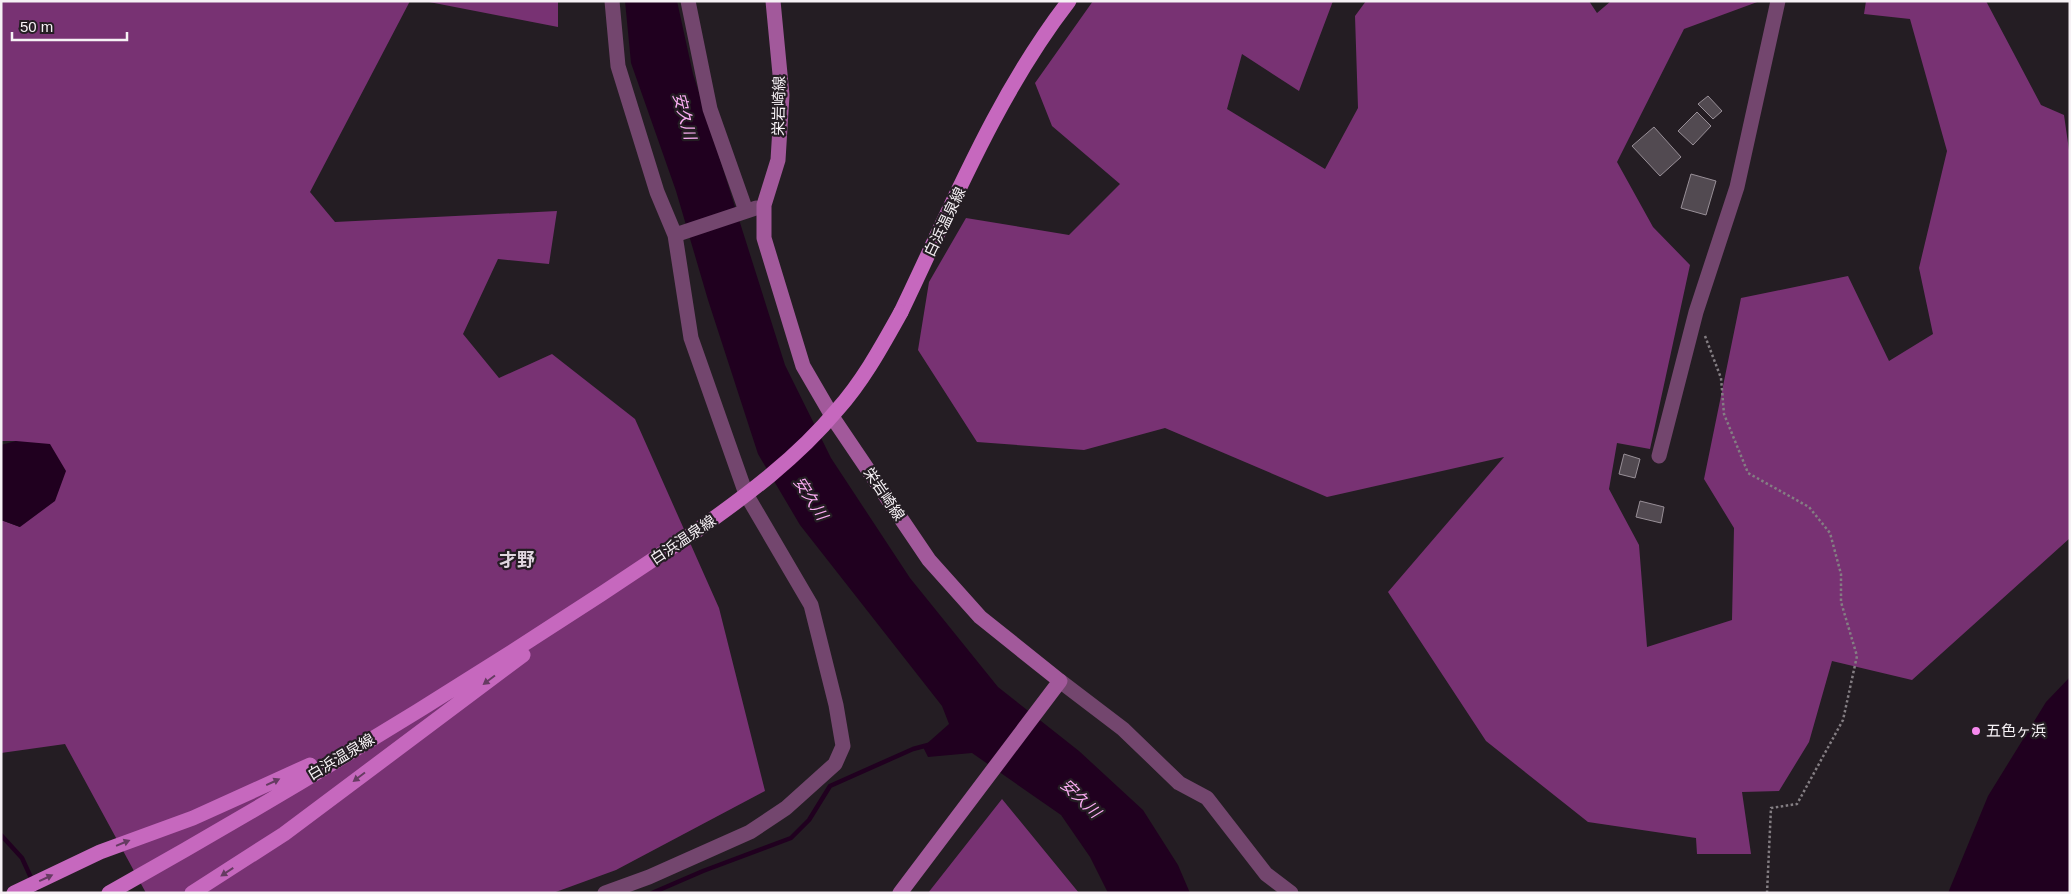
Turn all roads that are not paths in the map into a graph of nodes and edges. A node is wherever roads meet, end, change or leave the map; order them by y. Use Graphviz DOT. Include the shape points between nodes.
graph roads {
  1 [pos="612,1"];
  2 [pos="688,1"];
  3 [pos="773,1"];
  4 [pos="1069,1"];
  5 [pos="1778,1"];
  6 [pos="764,205"];
  7 [pos="746,210"];
  8 [pos="678,234"];
  9 [pos="1659,456"];
  10 [pos="612,588"];
  11 [pos="507,654"];
  12 [pos="1060,681"];
  13 [pos="14,893"];
  14 [pos="109,893"];
  15 [pos="192,893"];
  16 [pos="605,893"];
  17 [pos="900,893"];
  18 [pos="1291,893"];
  1 -- 8 [label="street" via="618,66 657,192"];
  2 -- 7 [label="street" via="710,109"];
  3 -- 6 [label="main road, 栄岩崎線" via="782,96 778,160"];
  4 -- 10 [label="main road, 白浜温泉線, bridge" via="1006,98 901,312 859,382 818,432 758,486"];
  5 -- 9 [label="street" via="1737,187 1696,312"];
  6 -- 7 [label="street"];
  6 -- 12 [label="main road, 栄岩崎線" via="764,238 804,366 835,421 929,560 980,617"];
  7 -- 8 [label="street"];
  8 -- 16 [label="street" via="691,338 746,494 811,604 844,746 835,764 786,808 750,832"];
  10 -- 11 [label="main road, 白浜温泉線"];
  10 -- 15 [label="main road, one-way" via="284,834"];
  13 -- 11 [label="main road, one-way" via="127,841 193,818 299,770 340,750"];
  11 -- 14 [label="main road, 白浜温泉線"];
  12 -- 17 [label="main road"];
  12 -- 18 [label="street" via="1124,729 1179,783 1207,798 1266,874"];
}
